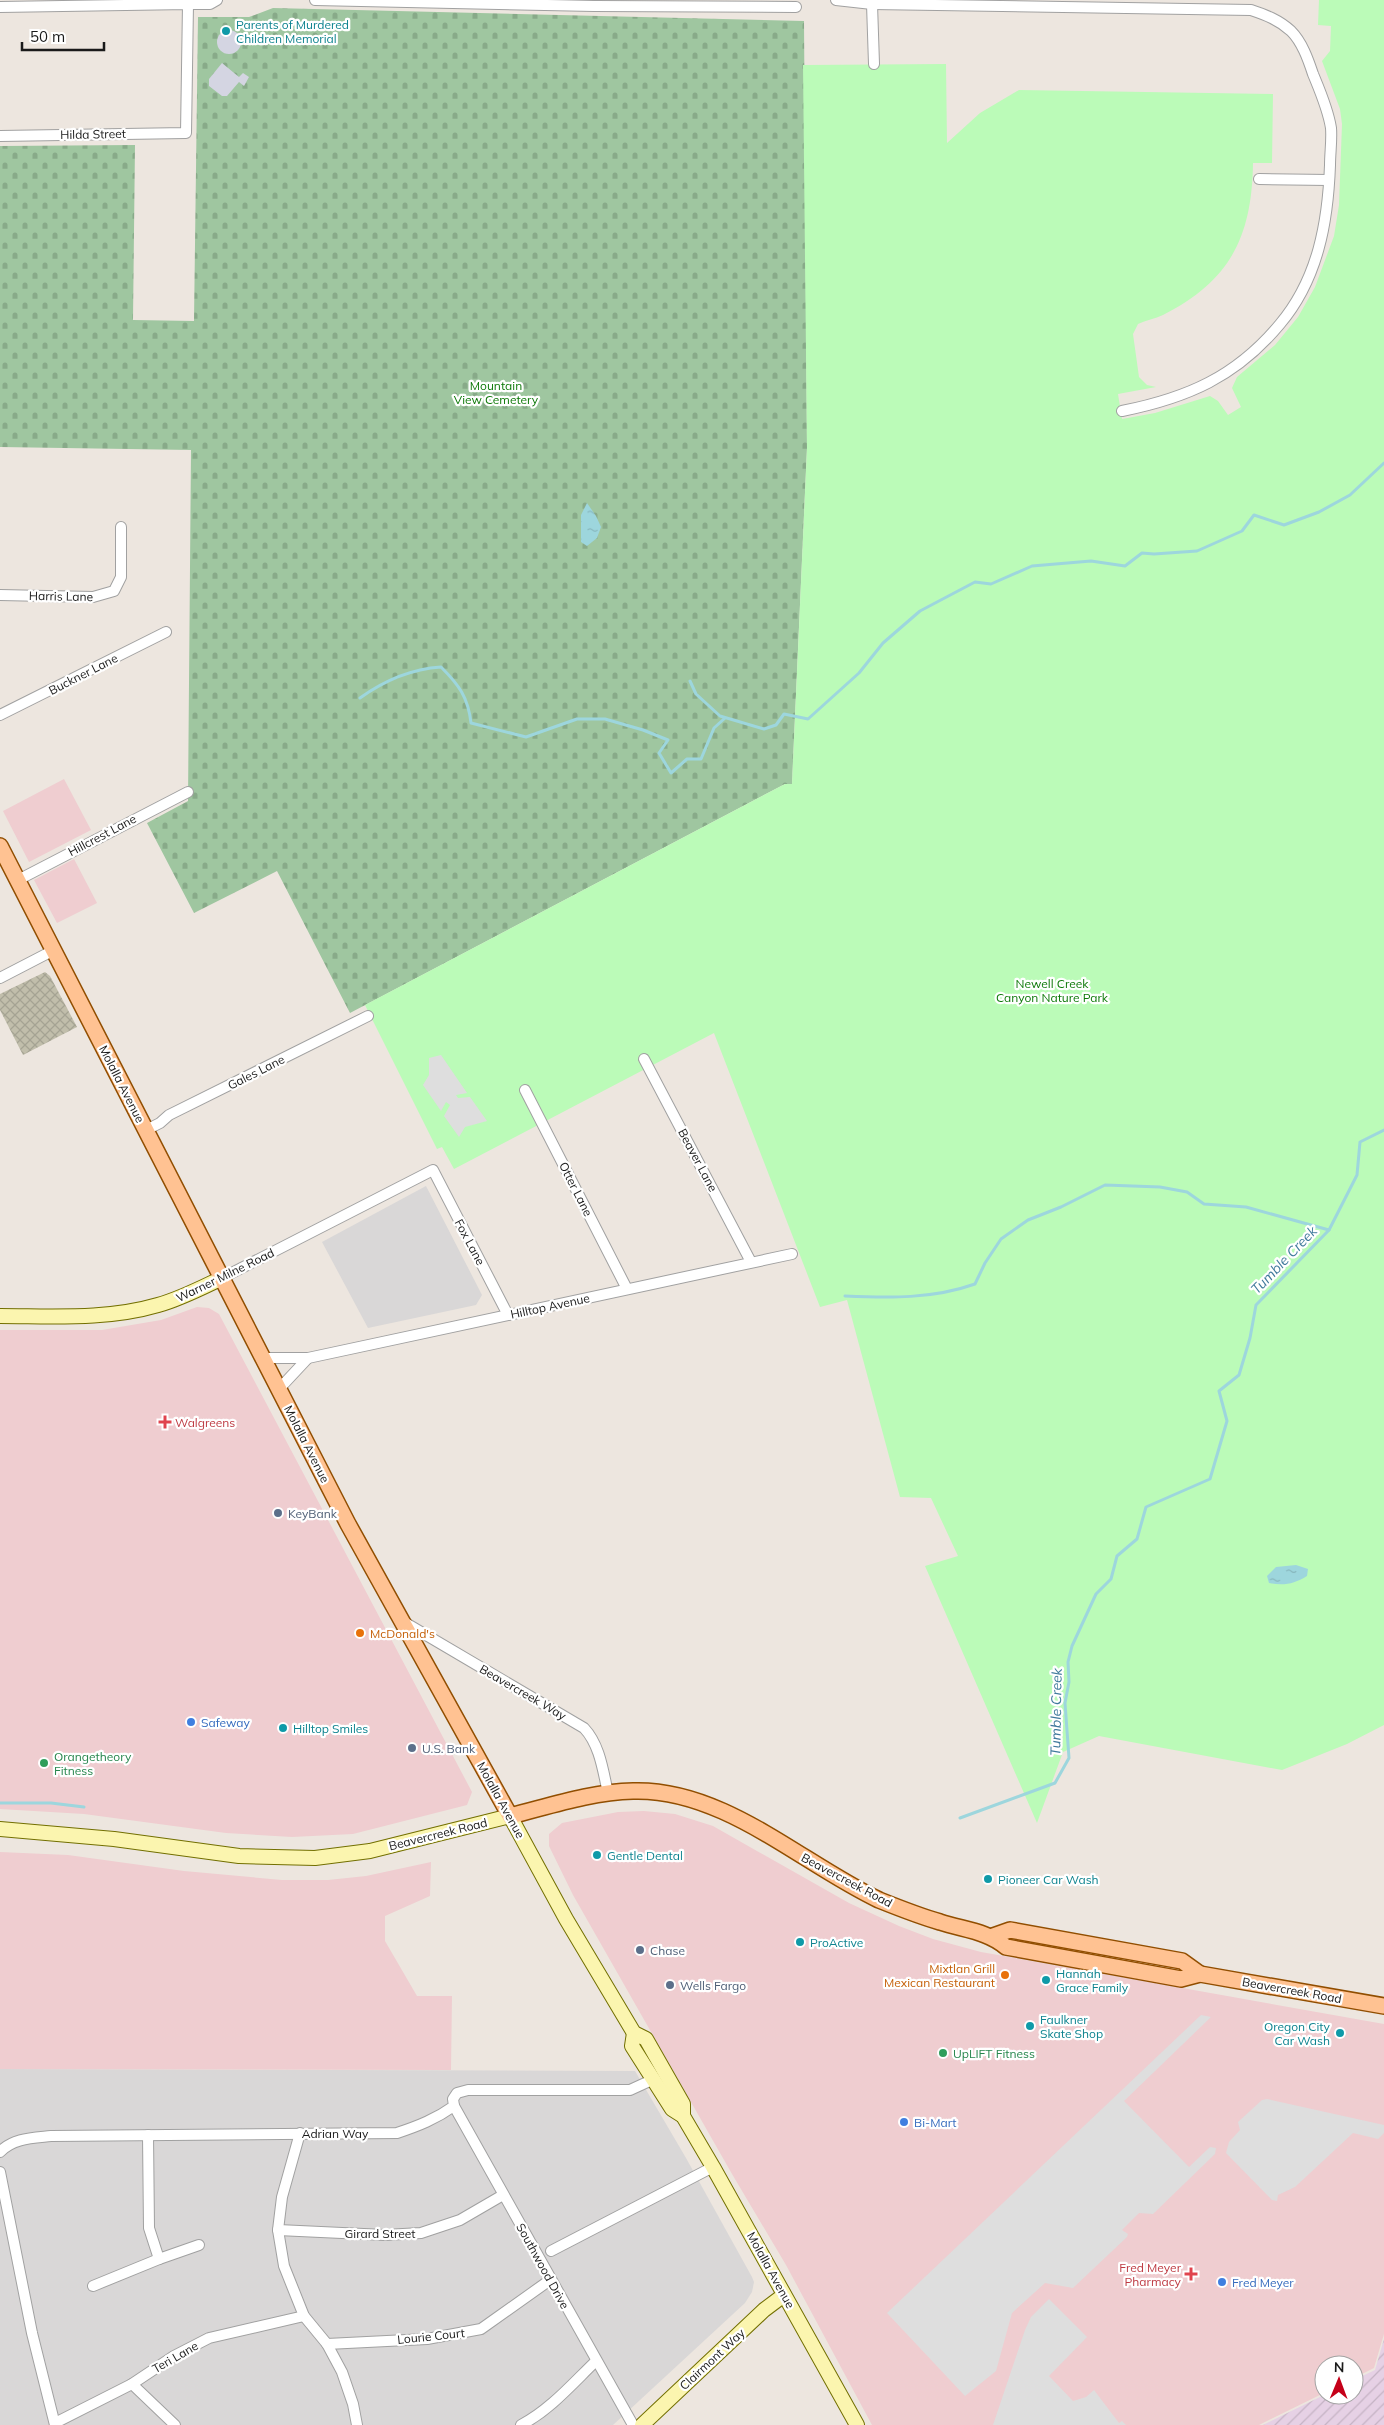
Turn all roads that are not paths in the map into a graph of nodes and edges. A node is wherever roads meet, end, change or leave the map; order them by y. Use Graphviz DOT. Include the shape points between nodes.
graph roads {
  1 [pos="216,0"];
  2 [pos="315,0"];
  3 [pos="836,0"];
  4 [pos="190,2"];
  5 [pos="872,4"];
  6 [pos="1213,4"];
  7 [pos="0,6"];
  8 [pos="796,7"];
  9 [pos="874,64"];
  10 [pos="0,136"];
  11 [pos="1259,179"];
  12 [pos="1329,180"];
  13 [pos="1122,411"];
  14 [pos="121,527"];
  15 [pos="0,595"];
  16 [pos="166,632"];
  17 [pos="0,715"];
  18 [pos="188,792"];
  19 [pos="0,846"];
  20 [pos="18,880"];
  21 [pos="54,950"];
  22 [pos="0,978"];
  23 [pos="368,1016"];
  24 [pos="644,1059"];
  25 [pos="525,1090"];
  26 [pos="146,1130"];
  27 [pos="432,1170"];
  28 [pos="792,1254"];
  29 [pos="751,1262"];
  30 [pos="222,1278"];
  31 [pos="627,1289"];
  32 [pos="508,1315"];
  33 [pos="0,1316"];
  34 [pos="263,1358"];
  35 [pos="308,1358"];
  36 [pos="279,1389"];
  37 [pos="402,1620"];
  38 [pos="608,1792"];
  39 [pos="510,1816"];
  40 [pos="0,1829"];
  41 [pos="993,1936"];
  42 [pos="1148,1955"];
  43 [pos="1061,1958"];
  44 [pos="1200,1974"];
  45 [pos="1384,2006"];
  46 [pos="634,2033"];
  47 [pos="654,2079"];
  48 [pos="454,2106"];
  49 [pos="683,2116"];
  50 [pos="300,2133"];
  51 [pos="148,2135"];
  52 [pos="0,2152"];
  53 [pos="713,2167"];
  54 [pos="0,2172"];
  55 [pos="503,2195"];
  56 [pos="278,2230"];
  57 [pos="200,2244"];
  58 [pos="551,2251"];
  59 [pos="159,2259"];
  60 [pos="550,2280"];
  61 [pos="93,2286"];
  62 [pos="784,2295"];
  63 [pos="304,2316"];
  64 [pos="327,2344"];
  65 [pos="596,2361"];
  66 [pos="132,2384"];
  67 [pos="55,2424"];
  68 [pos="175,2425"];
  69 [pos="357,2425"];
  70 [pos="522,2425"];
  71 [pos="633,2425"];
  72 [pos="642,2425"];
  73 [pos="857,2425"];
  1 -- 4 [label="street" via="210,4"];
  2 -- 8 [label="street"];
  3 -- 5 [label="street"];
  4 -- 7 [label="street"];
  4 -- 10 [label="street, Hilda Street" via="186,133"];
  5 -- 6 [label="street"];
  5 -- 9 [label="street"];
  6 -- 12 [label="street" via="1251,10 1274,18 1292,32 1304,50 1331,128"];
  11 -- 12 [label="street"];
  12 -- 13 [label="street" via="1328,211 1316,260 1294,306 1280,324 1230,372 1206,386 1157,404"];
  14 -- 15 [label="street, Harris Lane" via="121,577 114,591 93,597"];
  16 -- 17 [label="street, Buckner Lane"];
  18 -- 20 [label="street, Hillcrest Lane"];
  19 -- 20 [label="main road, Molalla Avenue"];
  20 -- 21 [label="main road, Molalla Avenue"];
  21 -- 22 [label="street"];
  21 -- 26 [label="main road, Molalla Avenue"];
  23 -- 26 [label="street, Gales Lane" via="169,1115"];
  24 -- 29 [label="street, Beaver Lane"];
  25 -- 31 [label="street, Otter Lane"];
  26 -- 30 [label="main road, Molalla Avenue"];
  27 -- 30 [label="street, Warner Milne Road"];
  27 -- 32 [label="street, Fox Lane"];
  28 -- 29 [label="street, Hilltop Avenue"];
  29 -- 31 [label="street, Hilltop Avenue"];
  30 -- 33 [label="main road, Warner Milne Road" via="172,1301 133,1311 90,1316"];
  30 -- 34 [label="main road, Molalla Avenue"];
  31 -- 32 [label="street, Hilltop Avenue"];
  32 -- 35 [label="street, Hilltop Avenue"];
  34 -- 35 [label="street, Hilltop Avenue"];
  34 -- 36 [label="main road, Molalla Avenue"];
  35 -- 36 [label="street"];
  36 -- 37 [label="main road, Molalla Avenue" via="348,1524"];
  37 -- 38 [label="street, Beavercreek Way" via="580,1725 588,1732 598,1754"];
  37 -- 39 [label="main road, Molalla Avenue"];
  38 -- 39 [label="main road, Beavercreek Road"];
  38 -- 41 [label="main road, Beavercreek Road" via="669,1793 696,1800 725,1812 880,1900 924,1917"];
  39 -- 40 [label="main road, Beavercreek Road" via="352,1855 307,1859 206,1853 122,1840"];
  39 -- 46 [label="main road, Molalla Avenue"];
  41 -- 42 [label="main road, Beavercreek Road" via="1010,1930"];
  41 -- 43 [label="main road, Beavercreek Road" via="1006,1948"];
  42 -- 43 [label="main road" via="1145,1961 1135,1963 1092,1955"];
  42 -- 44 [label="main road, Beavercreek Road" via="1182,1961"];
  43 -- 44 [label="main road, Beavercreek Road" via="1181,1979"];
  44 -- 45 [label="main road, Beavercreek Road"];
  46 -- 47 [label="main road, Molalla Avenue" via="632,2046"];
  46 -- 49 [label="main road, Molalla Avenue" via="646,2039 682,2104"];
  47 -- 48 [label="street, Adrian Way" via="630,2090 468,2090 457,2093 453,2099"];
  47 -- 49 [label="main road, Molalla Avenue" via="672,2109"];
  48 -- 50 [label="street, Adrian Way" via="423,2125 397,2133"];
  48 -- 55 [label="street, Southwood Drive"];
  49 -- 53 [label="main road, Molalla Avenue"];
  50 -- 51 [label="street, Adrian Way"];
  50 -- 56 [label="street" via="282,2197"];
  51 -- 52 [label="street, Adrian Way" via="51,2136 21,2140"];
  51 -- 59 [label="street" via="149,2228"];
  53 -- 58 [label="street"];
  53 -- 62 [label="main road, Molalla Avenue"];
  54 -- 67 [label="street" via="32,2333"];
  55 -- 56 [label="street, Girard Street" via="460,2220 422,2233 385,2235"];
  55 -- 60 [label="street, Southwood Drive"];
  56 -- 63 [label="street" via="284,2266"];
  57 -- 59 [label="street"];
  59 -- 61 [label="street"];
  60 -- 64 [label="street, Lourie Court" via="481,2329 427,2339"];
  60 -- 65 [label="street, Southwood Drive"];
  62 -- 72 [label="main road, Clairmont Way"];
  62 -- 73 [label="main road, Molalla Avenue"];
  63 -- 64 [label="street"];
  63 -- 66 [label="street, Teri Lane" via="209,2338"];
  64 -- 69 [label="street" via="354,2404"];
  65 -- 70 [label="street"];
  65 -- 71 [label="street, Southwood Drive"];
  66 -- 67 [label="street, Teri Lane"];
  66 -- 68 [label="street"];
}
